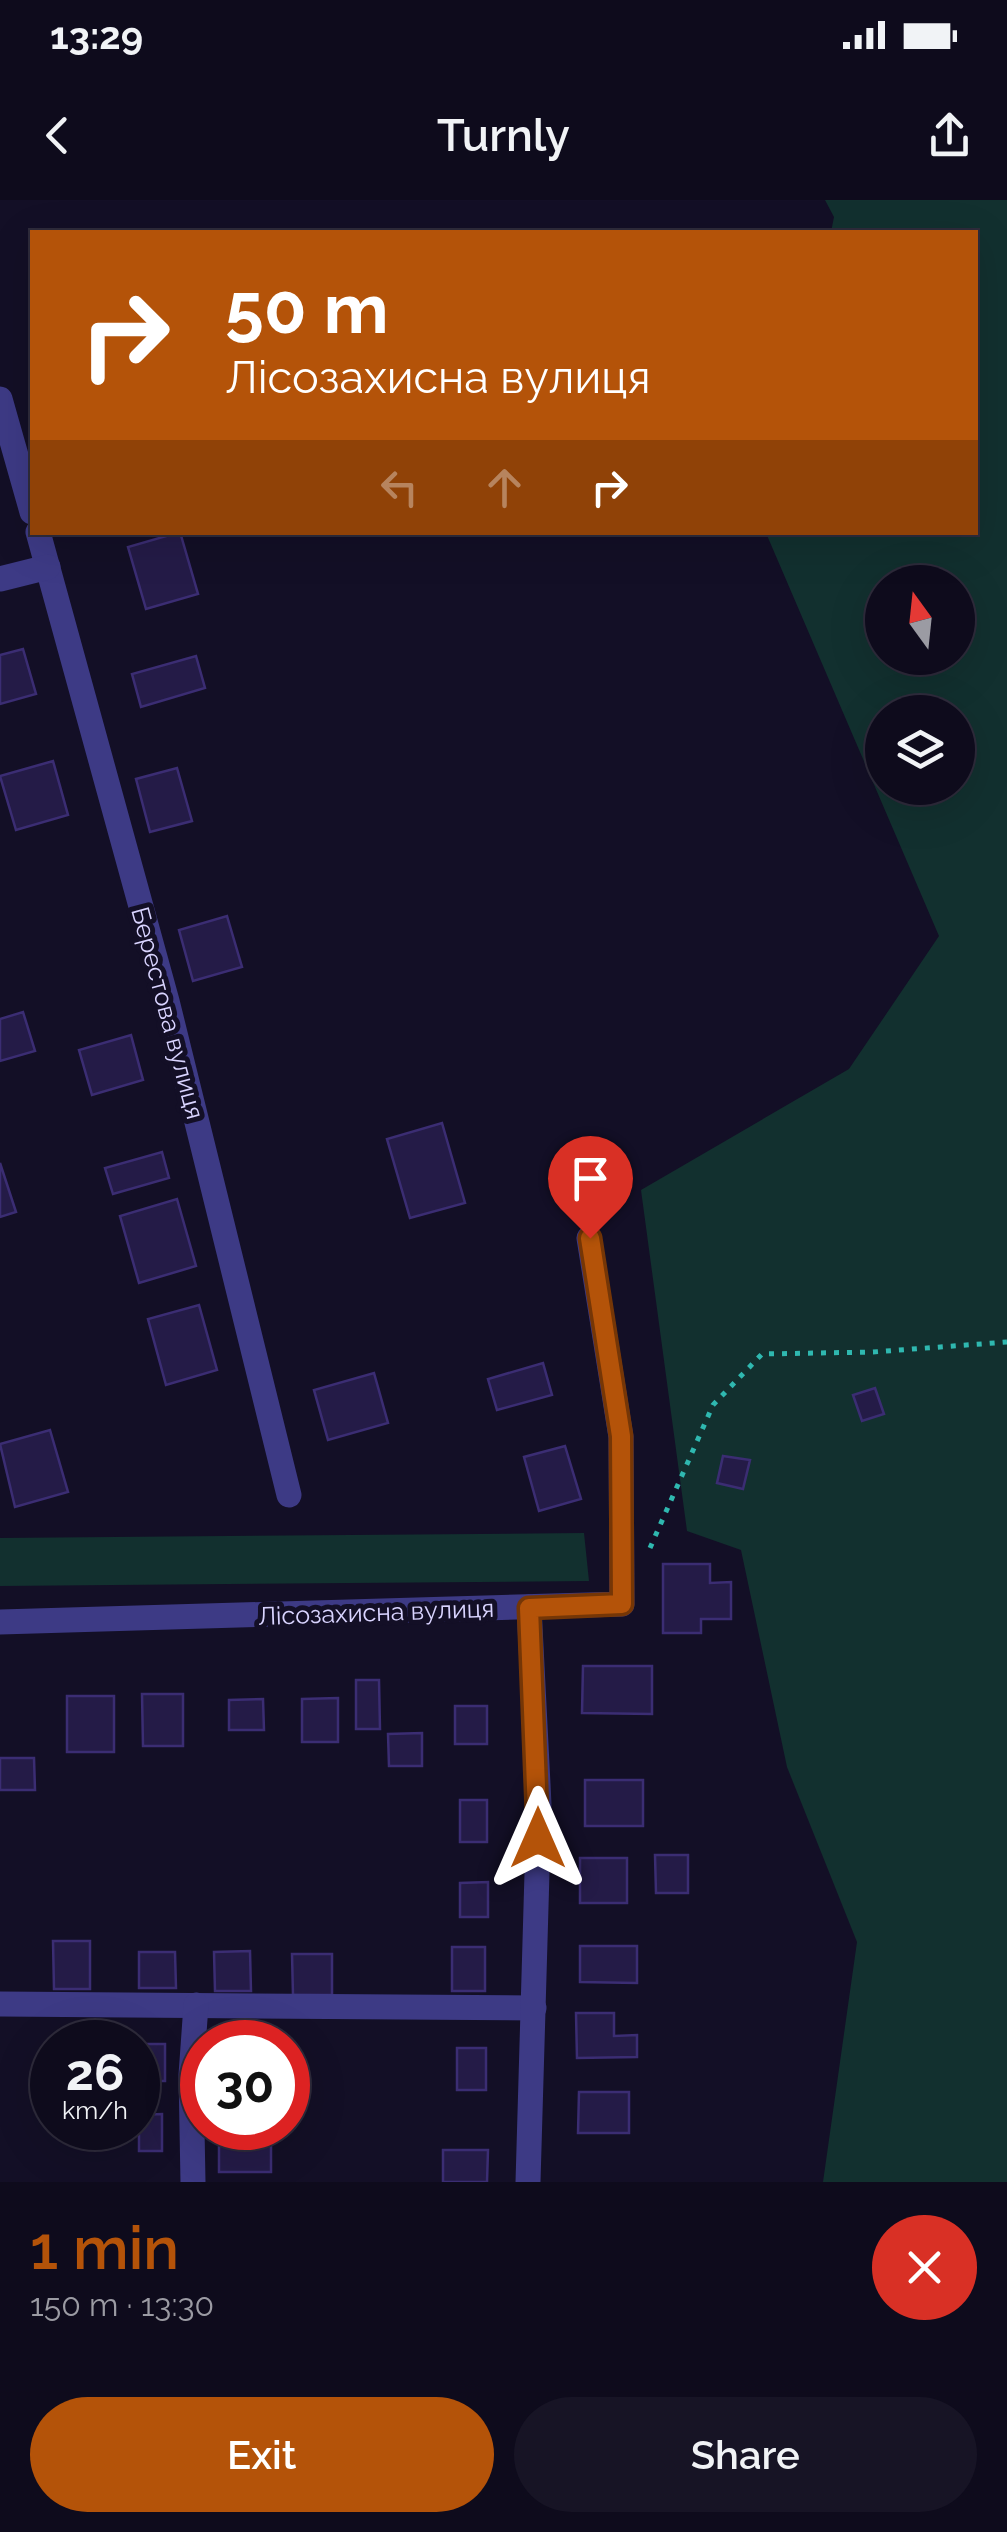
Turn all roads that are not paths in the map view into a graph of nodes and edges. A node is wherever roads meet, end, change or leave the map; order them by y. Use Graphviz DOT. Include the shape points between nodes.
graph roads {
  1 [pos="0,399"];
  2 [pos="30,505"];
  3 [pos="39,535"];
  4 [pos="48,567"];
  5 [pos="0,579"];
  6 [pos="590,1238"];
  7 [pos="289,1495"];
  8 [pos="529,1608"];
  9 [pos="0,1622"];
  10 [pos="0,2004"];
  11 [pos="196,2005"];
  12 [pos="534,2008"];
  13 [pos="193,2182"];
  14 [pos="528,2182"];
  1 -- 2 [label="street"];
  3 -- 4 [label="street, Берестова вулиця"];
  4 -- 5 [label="street"];
  4 -- 7 [label="street, Берестова вулиця" via="172,1020"];
  6 -- 8 [label="street, Лісозахисна вулиця" via="621,1436 622,1604"];
  8 -- 9 [label="street, Лісозахисна вулиця"];
  8 -- 12 [label="street" via="540,1804"];
  10 -- 11 [label="street"];
  11 -- 12 [label="street"];
  11 -- 13 [label="street"];
  12 -- 14 [label="street"];
}
